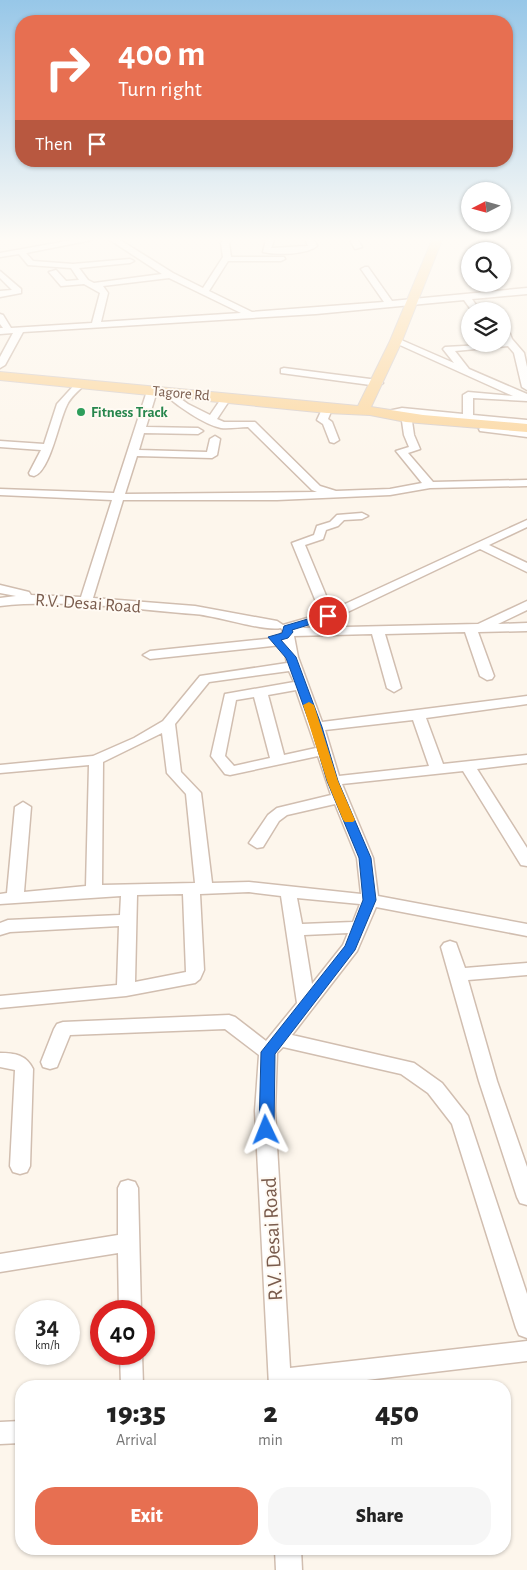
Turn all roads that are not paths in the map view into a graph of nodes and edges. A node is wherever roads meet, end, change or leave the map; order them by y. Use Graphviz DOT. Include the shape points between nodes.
graph roads {
  1 [pos="99,313"];
  2 [pos="266,313"];
  3 [pos="406,313"];
  4 [pos="250,314"];
  5 [pos="0,317"];
  6 [pos="96,324"];
  7 [pos="20,329"];
  8 [pos="4,331"];
  9 [pos="396,341"];
  10 [pos="511,343"];
  11 [pos="461,348"];
  12 [pos="0,365"];
  13 [pos="286,368"];
  14 [pos="466,372"];
  15 [pos="0,376"];
  16 [pos="379,379"];
  17 [pos="80,384"];
  18 [pos="527,387"];
  19 [pos="152,391"];
  20 [pos="168,392"];
  21 [pos="226,398"];
  22 [pos="527,399"];
  23 [pos="327,409"];
  24 [pos="362,411"];
  25 [pos="403,417"];
  26 [pos="468,417"];
  27 [pos="211,420"];
  28 [pos="527,423"];
  29 [pos="527,428"];
  30 [pos="139,430"];
  31 [pos="198,431"];
  32 [pos="527,434"];
  33 [pos="215,440"];
  34 [pos="334,440"];
  35 [pos="0,444"];
  36 [pos="48,447"];
  37 [pos="132,453"];
  38 [pos="34,473"];
  39 [pos="527,483"];
  40 [pos="430,485"];
  41 [pos="0,492"];
  42 [pos="341,495"];
  43 [pos="118,497"];
  44 [pos="362,516"];
  45 [pos="527,523"];
  46 [pos="480,545"];
  47 [pos="527,568"];
  48 [pos="0,590"];
  49 [pos="36,598"];
  50 [pos="86,600"];
  51 [pos="0,602"];
  52 [pos="527,605"];
  53 [pos="328,616"];
  54 [pos="527,627"];
  55 [pos="474,628"];
  56 [pos="378,630"];
  57 [pos="279,633"];
  58 [pos="150,655"];
  59 [pos="293,661"];
  60 [pos="487,676"];
  61 [pos="301,685"];
  62 [pos="394,688"];
  63 [pos="260,692"];
  64 [pos="527,700"];
  65 [pos="418,715"];
  66 [pos="168,724"];
  67 [pos="317,727"];
  68 [pos="324,751"];
  69 [pos="527,759"];
  70 [pos="96,760"];
  71 [pos="278,760"];
  72 [pos="467,765"];
  73 [pos="437,768"];
  74 [pos="0,769"];
  75 [pos="333,781"];
  76 [pos="340,798"];
  77 [pos="23,807"];
  78 [pos="257,843"];
  79 [pos="527,861"];
  80 [pos="197,888"];
  81 [pos="129,889"];
  82 [pos="94,891"];
  83 [pos="288,891"];
  84 [pos="7,899"];
  85 [pos="370,900"];
  86 [pos="128,920"];
  87 [pos="359,927"];
  88 [pos="0,929"];
  89 [pos="294,930"];
  90 [pos="527,930"];
  91 [pos="450,947"];
  92 [pos="527,969"];
  93 [pos="458,975"];
  94 [pos="126,990"];
  95 [pos="0,1002"];
  96 [pos="306,1004"];
  97 [pos="274,1046"];
  98 [pos="2,1062"];
  99 [pos="50,1062"];
  100 [pos="20,1166"];
  101 [pos="128,1188"];
  102 [pos="527,1196"];
  103 [pos="129,1242"];
  104 [pos="0,1263"];
  105 [pos="130,1300"];
  106 [pos="527,1328"];
  107 [pos="527,1352"];
  108 [pos="131,1365"];
  109 [pos="132,1380"];
  110 [pos="279,1380"];
  111 [pos="303,1380"];
  112 [pos="15,1432"];
  113 [pos="0,1433"];
  114 [pos="288,1555"];
  115 [pos="289,1570"];
  1 -- 6 [label="street"];
  2 -- 4 [label="street"];
  3 -- 9 [label="main road"];
  4 -- 6 [label="street"];
  5 -- 8 [label="street"];
  6 -- 7 [label="street"];
  7 -- 8 [label="street"];
  7 -- 12 [label="street"];
  9 -- 14 [label="street"];
  9 -- 16 [label="main road"];
  10 -- 18 [label="street" via="519,353"];
  11 -- 14 [label="street" via="448,349"];
  13 -- 16 [label="street"];
  14 -- 22 [label="street"];
  15 -- 17 [label="main road, Tagore Rd"];
  16 -- 24 [label="main road"];
  17 -- 19 [label="main road, Tagore Rd"];
  17 -- 36 [label="street" via="68,392"];
  19 -- 20 [label="main road, Tagore Rd"];
  19 -- 30 [label="street"];
  20 -- 21 [label="main road, Tagore Rd"];
  20 -- 27 [label="street" via="184,406"];
  21 -- 23 [label="main road, Tagore Rd"];
  21 -- 27 [label="street"];
  22 -- 26 [label="street" via="468,395"];
  23 -- 24 [label="main road, Tagore Rd"];
  23 -- 34 [label="street" via="322,420 327,422"];
  24 -- 25 [label="main road, Tagore Rd"];
  25 -- 26 [label="street" via="402,411"];
  25 -- 29 [label="main road, Tagore Rd"];
  25 -- 32 [label="street"];
  25 -- 40 [label="street" via="415,449 401,451"];
  26 -- 28 [label="street"];
  27 -- 42 [label="street" via="222,425 251,424 316,488"];
  30 -- 31 [label="street"];
  30 -- 37 [label="street"];
  33 -- 37 [label="street" via="212,455"];
  35 -- 36 [label="street"];
  36 -- 38 [label="street"];
  37 -- 43 [label="street"];
  39 -- 40 [label="street"];
  40 -- 42 [label="street"];
  41 -- 43 [label="street"];
  42 -- 43 [label="street"];
  43 -- 50 [label="street"];
  44 -- 53 [label="street" via="341,517 334,524 321,528 319,536 298,543"];
  45 -- 46 [label="street"];
  46 -- 47 [label="street"];
  46 -- 53 [label="street"];
  48 -- 49 [label="street"];
  49 -- 50 [label="street, R.V. Desai Road"];
  49 -- 51 [label="street, R.V. Desai Road"];
  50 -- 57 [label="street, R.V. Desai Road" via="176,610 193,618"];
  52 -- 55 [label="street"];
  53 -- 57 [label="street"];
  54 -- 55 [label="street"];
  55 -- 56 [label="street"];
  55 -- 60 [label="street"];
  56 -- 57 [label="street"];
  56 -- 62 [label="street"];
  57 -- 58 [label="street"];
  57 -- 59 [label="street"];
  59 -- 61 [label="street"];
  59 -- 66 [label="street" via="205,678"];
  61 -- 63 [label="street"];
  61 -- 67 [label="street"];
  63 -- 71 [label="street"];
  63 -- 71 [label="street" via="230,697 218,756 230,771"];
  64 -- 65 [label="street"];
  65 -- 67 [label="street"];
  65 -- 73 [label="street"];
  66 -- 70 [label="street"];
  66 -- 80 [label="street" via="174,773 193,793"];
  67 -- 68 [label="street"];
  68 -- 71 [label="street"];
  68 -- 75 [label="street"];
  69 -- 72 [label="street"];
  70 -- 74 [label="street"];
  70 -- 82 [label="street"];
  72 -- 73 [label="street"];
  72 -- 79 [label="street"];
  73 -- 75 [label="street"];
  75 -- 76 [label="street"];
  76 -- 78 [label="street" via="282,810"];
  76 -- 85 [label="street" via="365,858"];
  77 -- 84 [label="street"];
  80 -- 81 [label="street"];
  80 -- 83 [label="street" via="249,887"];
  80 -- 94 [label="street" via="194,975 186,980"];
  81 -- 82 [label="street"];
  81 -- 86 [label="street"];
  82 -- 84 [label="street"];
  83 -- 85 [label="street"];
  83 -- 89 [label="street"];
  85 -- 87 [label="street"];
  85 -- 90 [label="street"];
  86 -- 88 [label="street"];
  86 -- 94 [label="street"];
  87 -- 89 [label="street"];
  87 -- 96 [label="street" via="351,947"];
  89 -- 96 [label="street"];
  91 -- 93 [label="street"];
  92 -- 93 [label="street"];
  93 -- 102 [label="street" via="488,1081"];
  94 -- 95 [label="street"];
  96 -- 97 [label="street"];
  97 -- 99 [label="street" via="229,1022 63,1030"];
  97 -- 106 [label="street" via="407,1068 435,1088 461,1122"];
  97 -- 110 [label="street, R.V. Desai Road" via="265,1111"];
  98 -- 100 [label="street" via="19,1063 24,1069"];
  101 -- 103 [label="street"];
  103 -- 104 [label="street"];
  103 -- 105 [label="street"];
  107 -- 111 [label="street"];
  108 -- 109 [label="street"];
  112 -- 113 [label="street"];
  114 -- 115 [label="street"];
}
